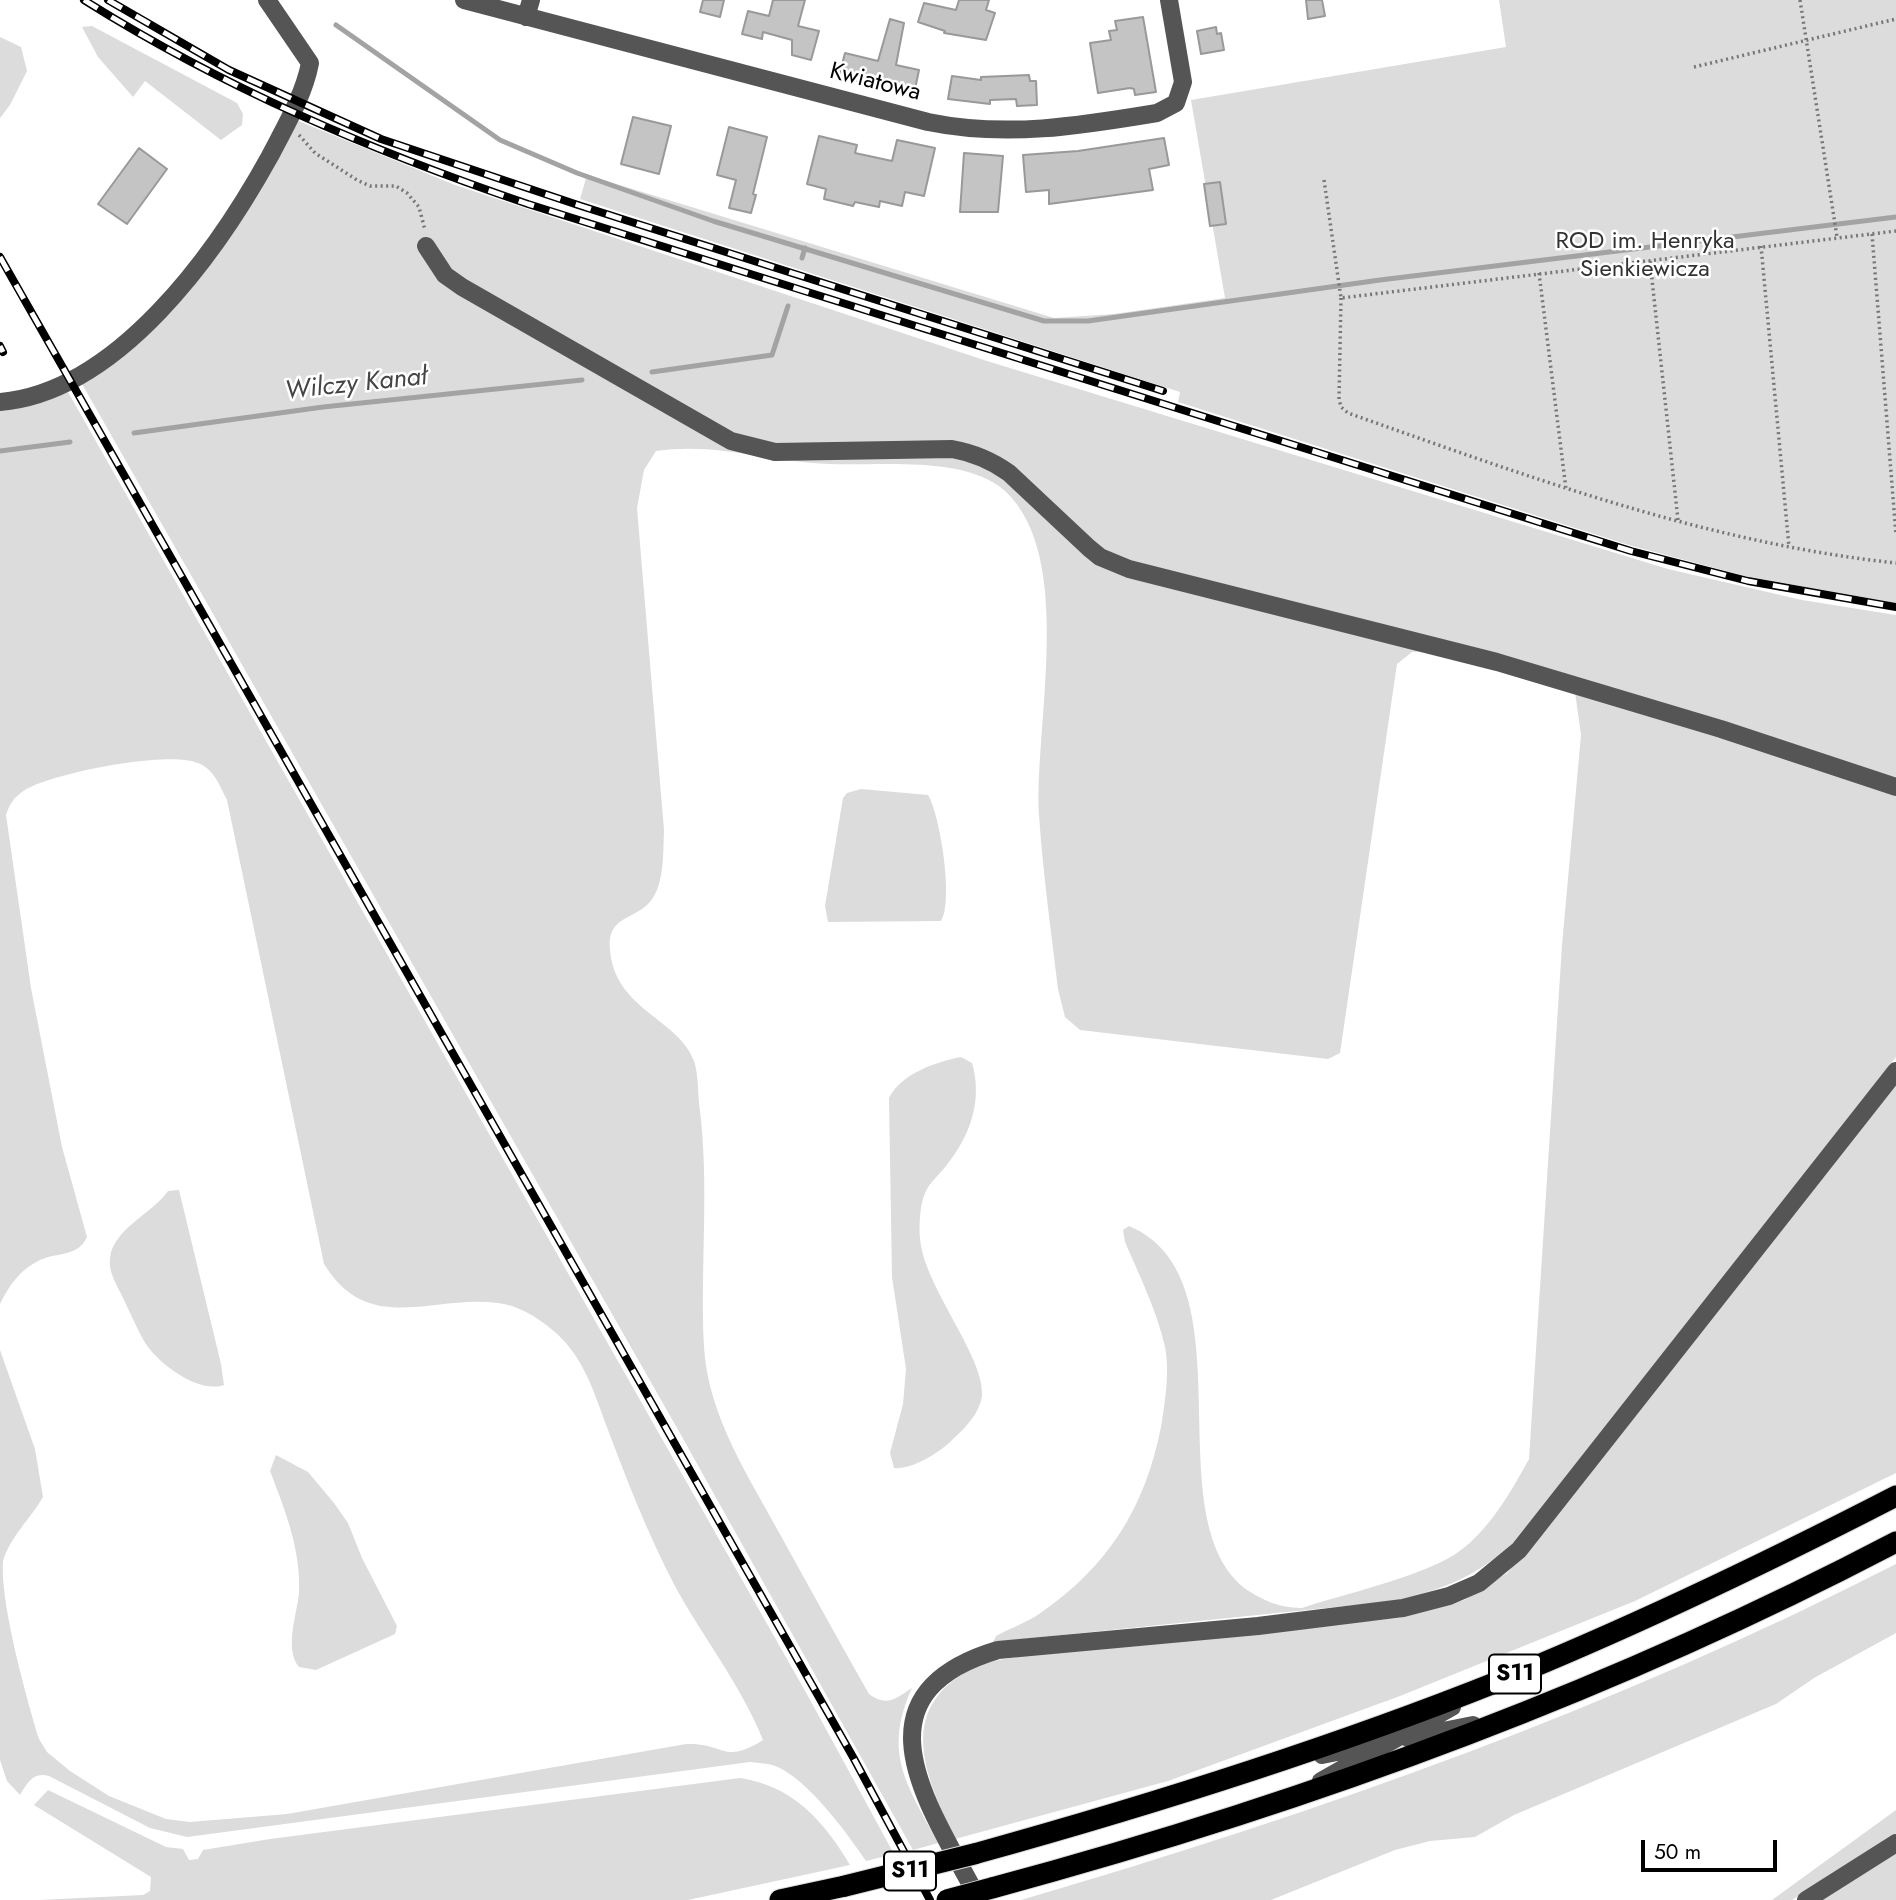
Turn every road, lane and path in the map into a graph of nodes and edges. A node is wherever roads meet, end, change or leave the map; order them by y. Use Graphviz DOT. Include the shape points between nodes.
graph roads {
  1 [pos="267,0"];
  2 [pos="464,0"];
  3 [pos="1169,0"];
  4 [pos="1800,0"];
  5 [pos="528,8"];
  6 [pos="1896,19"];
  7 [pos="1807,39"];
  8 [pos="1695,67"];
  9 [pos="287,124"];
  10 [pos="1324,180"];
  11 [pos="1896,231"];
  12 [pos="1872,234"];
  13 [pos="1837,237"];
  14 [pos="426,246"];
  15 [pos="1761,246"];
  16 [pos="1650,261"];
  17 [pos="1539,273"];
  18 [pos="1341,295"];
  19 [pos="0,402"];
  20 [pos="1566,489"];
  21 [pos="1678,521"];
  22 [pos="1896,535"];
  23 [pos="1789,548"];
  24 [pos="1896,563"];
  25 [pos="1896,787"];
  26 [pos="1896,1070"];
  27 [pos="1896,1496"];
  28 [pos="1896,1542"];
  29 [pos="1497,1682"];
  30 [pos="1510,1718"];
  31 [pos="1392,1741"];
  32 [pos="1274,1764"];
  33 [pos="1284,1802"];
  34 [pos="1896,1843"];
  35 [pos="986,1894"];
  36 [pos="780,1900"];
  37 [pos="947,1900"];
  38 [pos="1805,1900"];
  1 -- 9 [label="street" via="310,63"];
  2 -- 5 [label="street, Kwiatowa"];
  3 -- 5 [label="street, Kwiatowa" via="1183,82 1176,103 1157,113 1027,132 971,130 928,122"];
  4 -- 7 [label="path"];
  6 -- 7 [label="path"];
  7 -- 8 [label="path"];
  7 -- 13 [label="path"];
  9 -- 14 [label="path" via="315,153 357,180 370,186 396,186 407,193 419,207"];
  9 -- 19 [label="street" via="243,206 157,313 71,382 45,394"];
  10 -- 18 [label="path"];
  11 -- 12 [label="path"];
  12 -- 13 [label="path"];
  12 -- 22 [label="path"];
  13 -- 15 [label="path"];
  14 -- 25 [label="street" via="445,275 462,287 739,444 775,452 970,452 1009,473 1100,557 1129,569 1497,662"];
  15 -- 16 [label="path"];
  15 -- 23 [label="path"];
  16 -- 17 [label="path"];
  16 -- 21 [label="path"];
  17 -- 18 [label="path"];
  17 -- 20 [label="path"];
  18 -- 20 [label="path" via="1341,407"];
  20 -- 21 [label="path"];
  21 -- 23 [label="path"];
  23 -- 24 [label="path"];
  26 -- 35 [label="street" via="1561,1499 1519,1550 1479,1583 1403,1608 998,1650 972,1658 934,1682 911,1727 916,1778"];
  27 -- 29 [label="highway, S11" via="1771,1561"];
  28 -- 30 [label="highway, S11" via="1758,1610"];
  29 -- 31 [label="street"];
  29 -- 32 [label="highway, S11"];
  30 -- 31 [label="street"];
  30 -- 33 [label="highway, S11"];
  31 -- 32 [label="street"];
  31 -- 33 [label="street"];
  32 -- 36 [label="highway, S11, bridge" via="974,1854"];
  33 -- 35 [label="highway, S11"];
  34 -- 38 [label="street"];
  35 -- 37 [label="highway, S11, bridge"];
}
